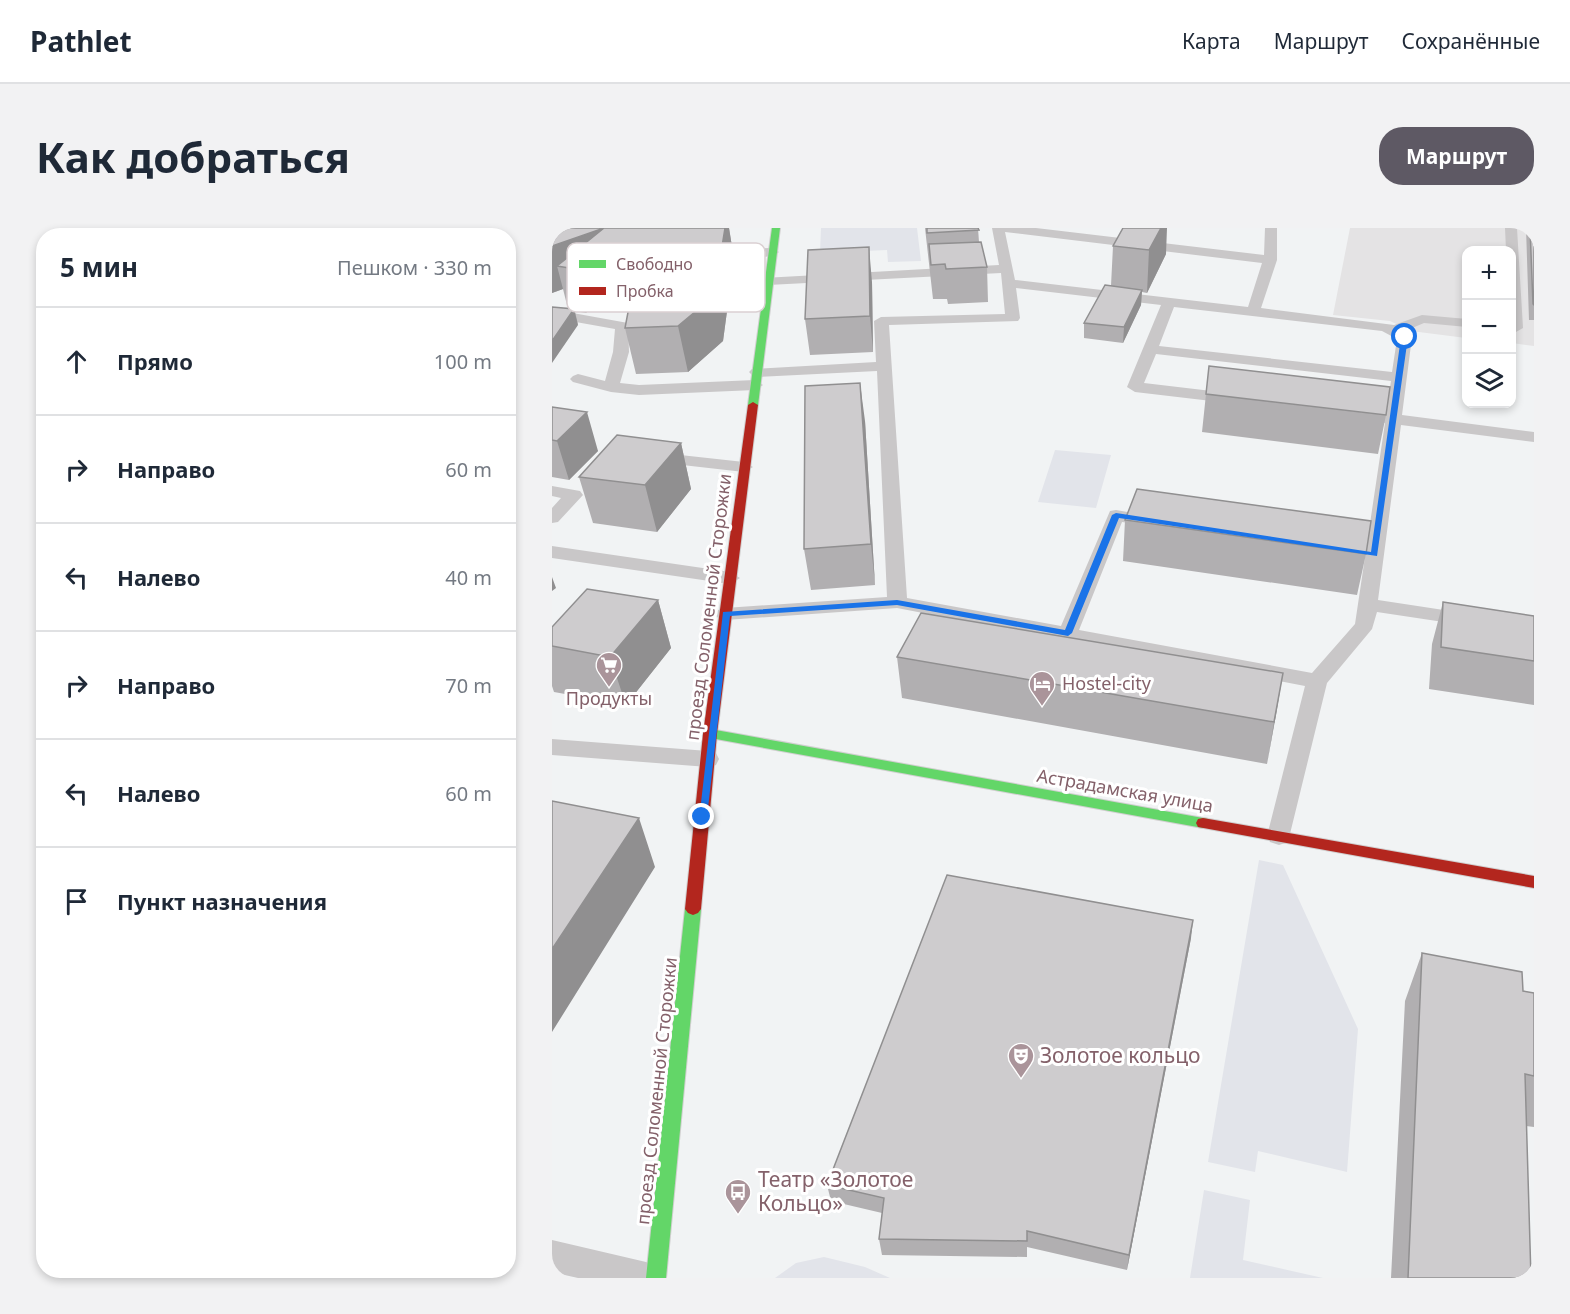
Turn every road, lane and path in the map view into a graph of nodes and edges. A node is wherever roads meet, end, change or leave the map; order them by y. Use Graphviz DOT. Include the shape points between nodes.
graph roads {
  1 [pos="776,228"];
  2 [pos="998,228"];
  3 [pos="1004,228"];
  4 [pos="1271,228"];
  5 [pos="1511,228"];
  6 [pos="765,252"];
  7 [pos="772,252"];
  8 [pos="1270,261"];
  9 [pos="1008,276"];
  10 [pos="768,281"];
  11 [pos="1513,300"];
  12 [pos="1169,302"];
  13 [pos="765,306"];
  14 [pos="764,312"];
  15 [pos="1253,312"];
  16 [pos="552,317"];
  17 [pos="1462,323"];
  18 [pos="1516,328"];
  19 [pos="1534,329"];
  20 [pos="1393,331"];
  21 [pos="1150,349"];
  22 [pos="884,366"];
  23 [pos="1399,377"];
  24 [pos="578,379"];
  25 [pos="756,379"];
  26 [pos="611,387"];
  27 [pos="1253,401"];
  28 [pos="1358,414"];
  29 [pos="1394,418"];
  30 [pos="1534,437"];
  31 [pos="636,455"];
  32 [pos="744,467"];
  33 [pos="552,491"];
  34 [pos="552,518"];
  35 [pos="1175,524"];
  36 [pos="1351,551"];
  37 [pos="552,552"];
  38 [pos="1374,555"];
  39 [pos="730,578"];
  40 [pos="897,602"];
  41 [pos="1368,605"];
  42 [pos="726,614"];
  43 [pos="1490,623"];
  44 [pos="1068,633"];
  45 [pos="1317,681"];
  46 [pos="710,735"];
  47 [pos="552,747"];
  48 [pos="708,759"];
  49 [pos="1279,836"];
  50 [pos="1534,882"];
  51 [pos="552,1256"];
  52 [pos="646,1278"];
  53 [pos="656,1278"];
  1 -- 7 [label="street, проезд Соломенной Сторожки"];
  2 -- 9 [label="lane"];
  3 -- 8 [label="lane"];
  4 -- 8 [label="lane"];
  5 -- 11 [label="lane"];
  6 -- 7 [label="lane"];
  7 -- 10 [label="street, проезд Соломенной Сторожки"];
  8 -- 15 [label="lane"];
  9 -- 10 [label="lane"];
  9 -- 12 [label="lane"];
  9 -- 22 [label="lane" via="1013,318 881,321"];
  10 -- 13 [label="street, проезд Соломенной Сторожки"];
  12 -- 15 [label="lane"];
  12 -- 21 [label="lane"];
  14 -- 25 [label="street, проезд Соломенной Сторожки"];
  15 -- 20 [label="lane" via="1386,327"];
  16 -- 26 [label="lane" via="556,314 591,318 623,326 621,352"];
  17 -- 20 [label="lane" via="1422,319"];
  18 -- 19 [label="lane"];
  20 -- 23 [label="lane" via="1405,337"];
  21 -- 23 [label="lane"];
  21 -- 27 [label="lane" via="1135,387"];
  22 -- 25 [label="lane"];
  22 -- 40 [label="lane"];
  23 -- 29 [label="lane"];
  24 -- 26 [label="lane"];
  25 -- 26 [label="lane" via="639,390"];
  25 -- 32 [label="street, проезд Соломенной Сторожки"];
  28 -- 29 [label="lane"];
  29 -- 30 [label="lane"];
  29 -- 38 [label="lane"];
  31 -- 32 [label="lane"];
  32 -- 39 [label="street, проезд Соломенной Сторожки"];
  33 -- 34 [label="lane" via="574,495"];
  35 -- 44 [label="lane" via="1116,515"];
  36 -- 38 [label="lane"];
  37 -- 39 [label="lane"];
  38 -- 41 [label="lane"];
  39 -- 42 [label="street, проезд Соломенной Сторожки"];
  40 -- 42 [label="lane"];
  40 -- 44 [label="lane"];
  41 -- 43 [label="lane"];
  41 -- 45 [label="lane" via="1365,625"];
  42 -- 46 [label="street, проезд Соломенной Сторожки"];
  44 -- 45 [label="lane"];
  45 -- 49 [label="lane"];
  46 -- 48 [label="street, проезд Соломенной Сторожки"];
  46 -- 49 [label="street, Астрадамская улица"];
  47 -- 48 [label="lane"];
  48 -- 53 [label="street, проезд Соломенной Сторожки"];
  49 -- 50 [label="street, Астрадамская улица"];
  51 -- 52 [label="lane"];
}
